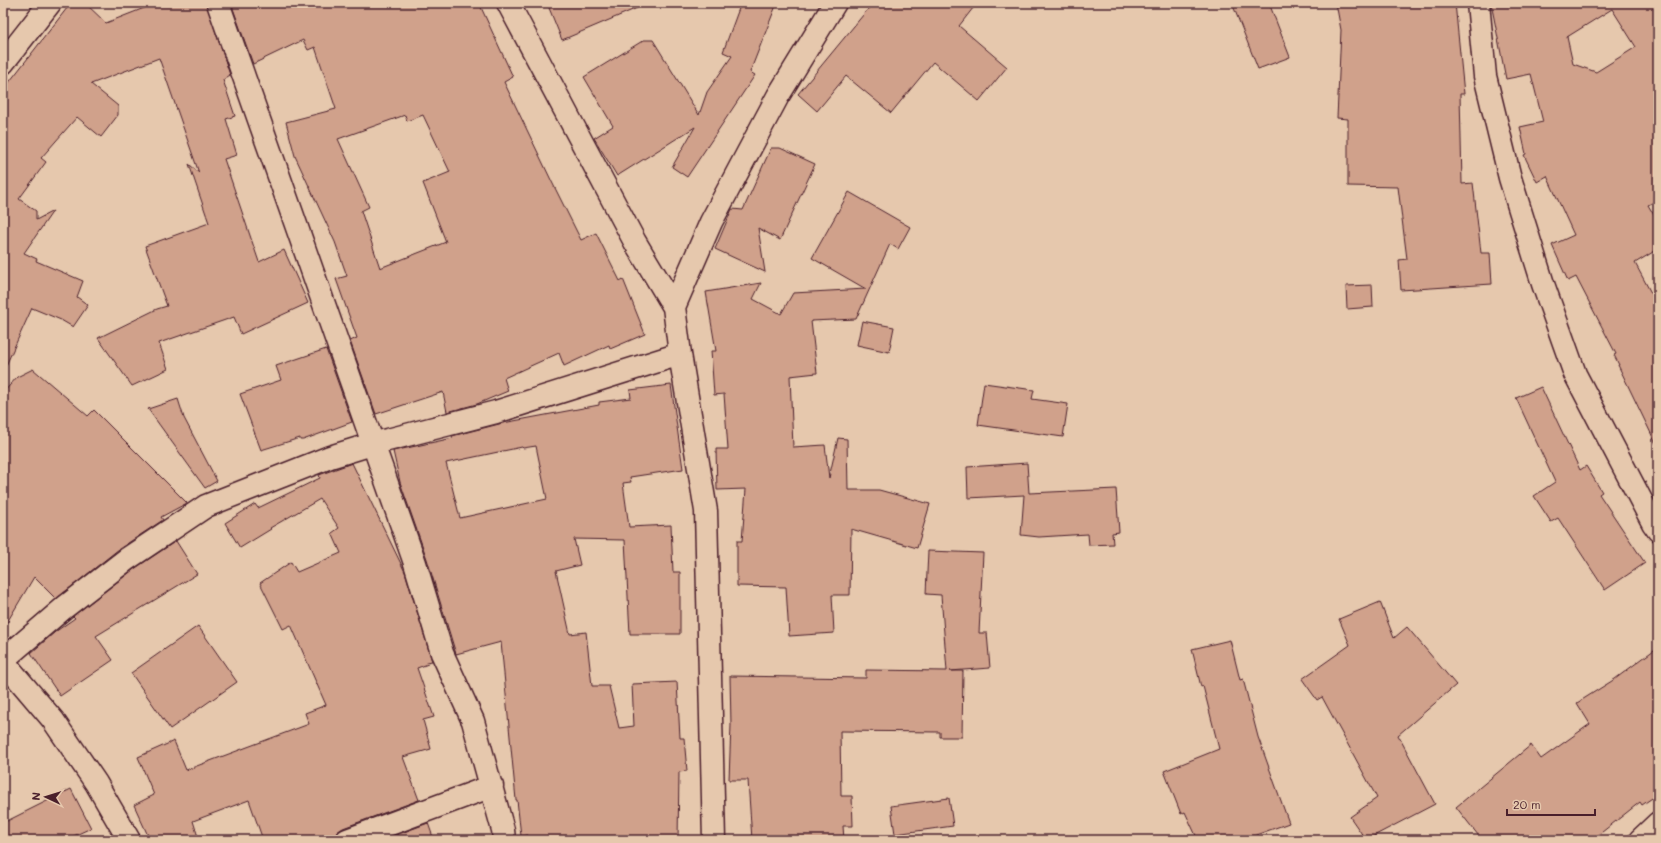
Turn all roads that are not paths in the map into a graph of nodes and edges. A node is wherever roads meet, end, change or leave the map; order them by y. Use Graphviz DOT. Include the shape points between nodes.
graph roads {
  1 [pos="50,3"];
  2 [pos="218,3"];
  3 [pos="508,3"];
  4 [pos="835,3"];
  5 [pos="1478,3"];
  6 [pos="3,63"];
  7 [pos="674,307"];
  8 [pos="680,354"];
  9 [pos="372,444"];
  10 [pos="1658,530"];
  11 [pos="3,661"];
  12 [pos="492,786"];
  13 [pos="1658,823"];
  14 [pos="129,840"];
  15 [pos="347,840"];
  16 [pos="504,840"];
  17 [pos="714,840"];
  18 [pos="1640,840"];
  1 -- 6 [label="street"];
  2 -- 9 [label="street"];
  3 -- 7 [label="street" via="635,242"];
  4 -- 7 [label="street" via="778,96 711,222"];
  5 -- 10 [label="street" via="1485,76 1510,178 1543,284 1575,374"];
  7 -- 8 [label="street"];
  8 -- 9 [label="street" via="496,412"];
  8 -- 17 [label="street" via="706,511"];
  9 -- 11 [label="street" via="330,457 206,506 126,559"];
  9 -- 12 [label="street" via="415,563 442,653 473,721"];
  11 -- 14 [label="street" via="53,720 96,783"];
  12 -- 15 [label="street"];
  12 -- 16 [label="street"];
  13 -- 18 [label="street"];
}
